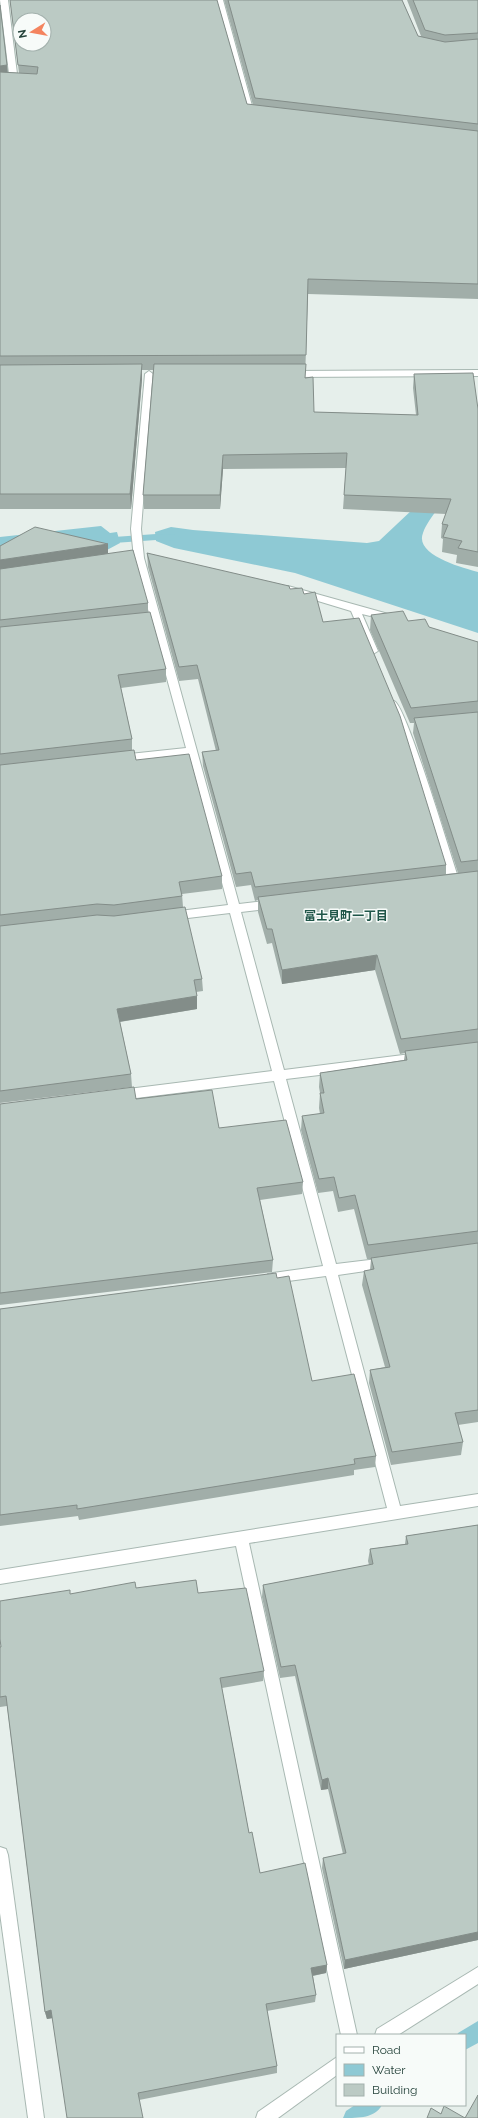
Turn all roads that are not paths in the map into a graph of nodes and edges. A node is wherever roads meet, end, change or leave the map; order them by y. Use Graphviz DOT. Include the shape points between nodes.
graph roads {
  1 [pos="4,0"];
  2 [pos="220,0"];
  3 [pos="14,82"];
  4 [pos="267,116"];
  5 [pos="478,373"];
  6 [pos="149,374"];
  7 [pos="282,374"];
  8 [pos="278,586"];
  9 [pos="355,609"];
  10 [pos="406,622"];
  11 [pos="376,659"];
  12 [pos="390,694"];
  13 [pos="419,727"];
  14 [pos="405,729"];
  15 [pos="192,751"];
  16 [pos="108,761"];
  17 [pos="466,881"];
  18 [pos="454,883"];
  19 [pos="438,884"];
  20 [pos="282,903"];
  21 [pos="235,909"];
  22 [pos="160,918"];
  23 [pos="432,1056"];
  24 [pos="279,1075"];
  25 [pos="109,1097"];
  26 [pos="401,1261"];
  27 [pos="331,1271"];
  28 [pos="260,1280"];
  29 [pos="478,1500"];
  30 [pos="395,1513"];
  31 [pos="241,1537"];
  32 [pos="0,1577"];
  33 [pos="0,1855"];
  34 [pos="478,1975"];
  35 [pos="349,2034"];
  36 [pos="385,2034"];
  37 [pos="336,2066"];
  38 [pos="36,2118"];
  39 [pos="264,2118"];
  1 -- 3 [label="street"];
  2 -- 4 [label="street" via="251,115"];
  5 -- 7 [label="street"];
  6 -- 15 [label="street" via="136,529 139,556 153,620"];
  8 -- 9 [label="street"];
  9 -- 10 [label="street"];
  9 -- 11 [label="street"];
  12 -- 14 [label="street"];
  13 -- 14 [label="street"];
  14 -- 18 [label="street"];
  15 -- 16 [label="street"];
  15 -- 21 [label="street"];
  17 -- 18 [label="street"];
  18 -- 19 [label="street"];
  20 -- 21 [label="street"];
  21 -- 22 [label="street"];
  21 -- 24 [label="street"];
  23 -- 24 [label="street"];
  24 -- 25 [label="street"];
  24 -- 27 [label="street"];
  26 -- 27 [label="street"];
  27 -- 28 [label="street"];
  27 -- 30 [label="street"];
  29 -- 30 [label="street"];
  30 -- 31 [label="street"];
  31 -- 32 [label="street"];
  31 -- 35 [label="street"];
  33 -- 38 [label="street"];
  34 -- 36 [label="street"];
  37 -- 39 [label="street"];
}
